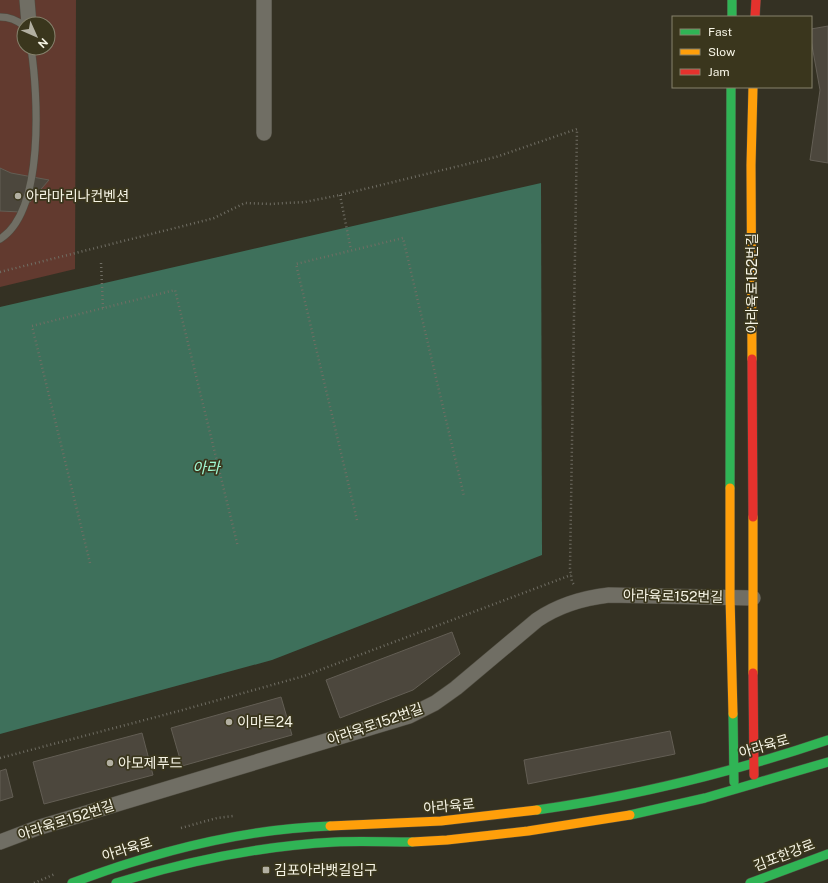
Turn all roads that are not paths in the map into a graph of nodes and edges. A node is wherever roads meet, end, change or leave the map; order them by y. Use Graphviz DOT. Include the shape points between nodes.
graph roads {
  1 [pos="27,0"];
  2 [pos="264,0"];
  3 [pos="732,0"];
  4 [pos="756,0"];
  5 [pos="28,16"];
  6 [pos="732,16"];
  7 [pos="755,16"];
  8 [pos="0,17"];
  9 [pos="16,21"];
  10 [pos="32,56"];
  11 [pos="731,88"];
  12 [pos="753,88"];
  13 [pos="264,133"];
  14 [pos="0,239"];
  15 [pos="730,597"];
  16 [pos="752,598"];
  17 [pos="828,740"];
  18 [pos="828,762"];
  19 [pos="754,763"];
  20 [pos="734,769"];
  21 [pos="755,784"];
  22 [pos="734,789"];
  23 [pos="0,842"];
  24 [pos="828,854"];
  25 [pos="72,883"];
  26 [pos="116,883"];
  27 [pos="750,883"];
  1 -- 5 [label="street"];
  2 -- 13 [label="street"];
  3 -- 6 [label="main road"];
  4 -- 7 [label="main road"];
  8 -- 9 [label="lane"];
  10 -- 14 [label="lane" via="37,124 31,174 20,216 9,232"];
  11 -- 15 [label="main road, 아라육로152번길"];
  12 -- 16 [label="main road, 아라육로152번길"];
  15 -- 16 [label="street, 아라육로152번길"];
  15 -- 20 [label="main road, 아라육로152번길"];
  15 -- 23 [label="street, 아라육로152번길" via="609,595 558,607 537,620 446,696 409,716 37,828"];
  16 -- 19 [label="main road, 아라육로152번길"];
  17 -- 19 [label="main road, 아라육로"];
  18 -- 21 [label="main road, 아라육로"];
  19 -- 20 [label="main road, 아라육로"];
  19 -- 21 [label="main road, 아라육로152번길"];
  20 -- 22 [label="main road, 아라육로152번길"];
  20 -- 25 [label="main road, 아라육로" via="643,791 501,815 430,822 276,830 150,856"];
  21 -- 22 [label="main road, 아라육로"];
  22 -- 26 [label="main road, 아라육로" via="665,808 607,820 446,841 336,842 266,849 185,864"];
  24 -- 27 [label="main road, 김포한강로"];
}
